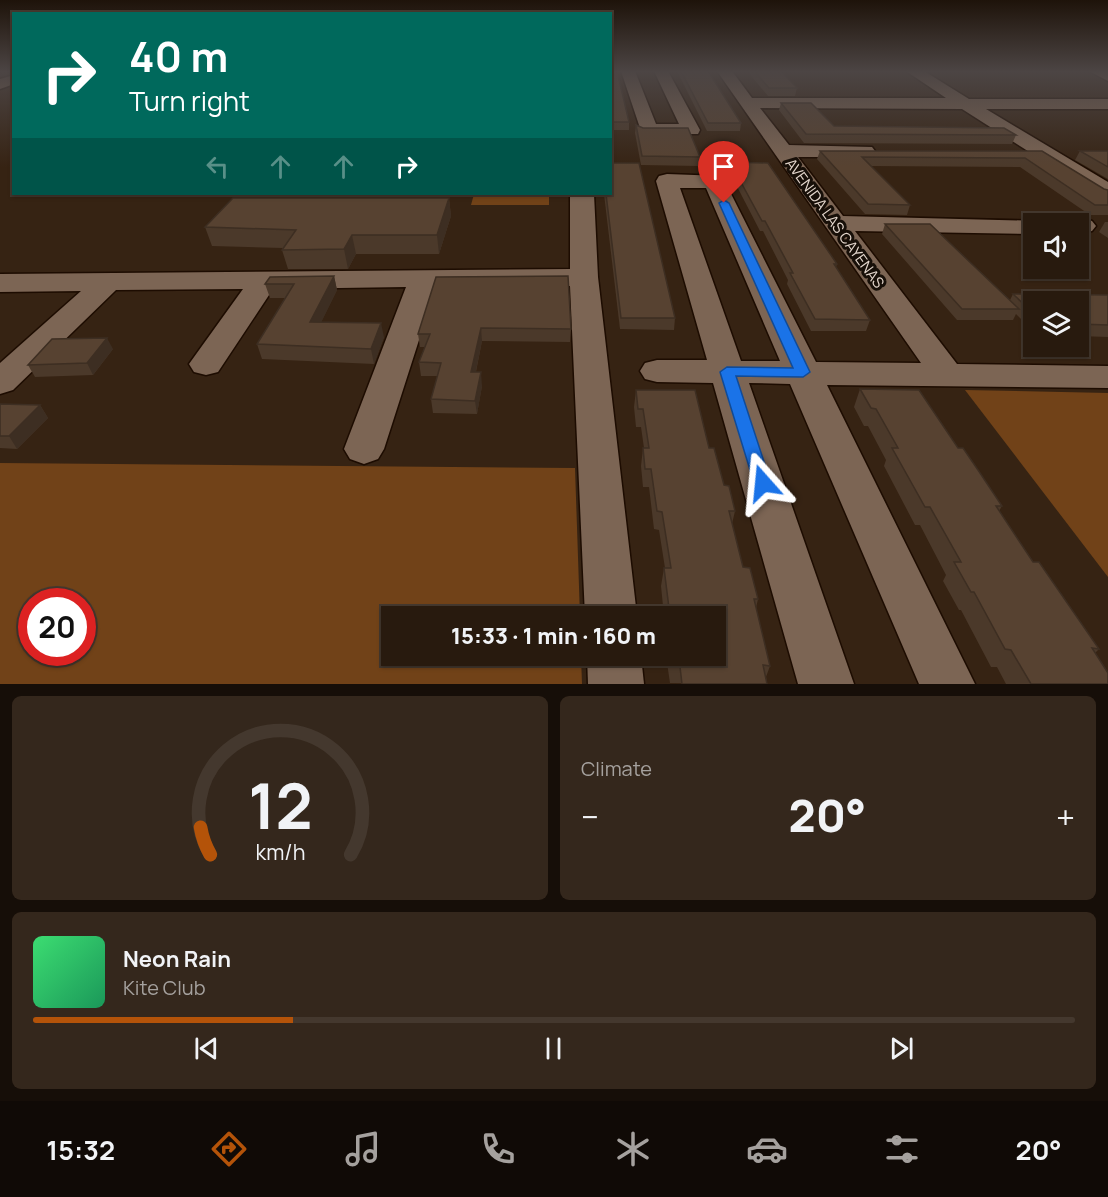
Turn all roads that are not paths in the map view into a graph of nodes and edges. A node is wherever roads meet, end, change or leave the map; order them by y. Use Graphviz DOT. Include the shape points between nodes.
graph roads {
  1 [pos="639,103"];
  2 [pos="677,103"];
  3 [pos="748,103"];
  4 [pos="948,103"];
  5 [pos="966,103"];
  6 [pos="782,151"];
  7 [pos="890,152"];
  8 [pos="1008,152"];
  9 [pos="1044,152"];
  10 [pos="1108,192"];
  11 [pos="582,195"];
  12 [pos="835,223"];
  13 [pos="1023,226"];
  14 [pos="584,277"];
  15 [pos="424,279"];
  16 [pos="264,280"];
  17 [pos="108,282"];
  18 [pos="0,283"];
  19 [pos="206,364"];
  20 [pos="657,370"];
  21 [pos="727,372"];
  22 [pos="803,372"];
  23 [pos="947,375"];
  24 [pos="1108,377"];
  25 [pos="0,382"];
  26 [pos="364,449"];
  27 [pos="610,606"];
  28 [pos="615,666"];
  29 [pos="616,684"];
  30 [pos="826,684"];
  31 [pos="947,684"];
  1 -- 2 [label="street" via="649,130 691,130"];
  3 -- 6 [label="street, AVENIDA LAS CAYENAS"];
  4 -- 5 [label="street"];
  5 -- 9 [label="street"];
  6 -- 7 [label="street"];
  6 -- 12 [label="street, AVENIDA LAS CAYENAS"];
  8 -- 9 [label="street"];
  9 -- 10 [label="street"];
  11 -- 14 [label="street"];
  12 -- 13 [label="street"];
  12 -- 23 [label="street, AVENIDA LAS CAYENAS"];
  14 -- 15 [label="street"];
  14 -- 27 [label="street"];
  15 -- 16 [label="street"];
  15 -- 26 [label="street"];
  16 -- 17 [label="street"];
  16 -- 19 [label="street"];
  17 -- 18 [label="street"];
  17 -- 25 [label="street"];
  20 -- 21 [label="street"];
  21 -- 22 [label="street"];
  21 -- 22 [label="street" via="667,181 714,181"];
  21 -- 30 [label="street"];
  22 -- 23 [label="street"];
  22 -- 31 [label="street"];
  23 -- 24 [label="street"];
  28 -- 29 [label="street"];
}
